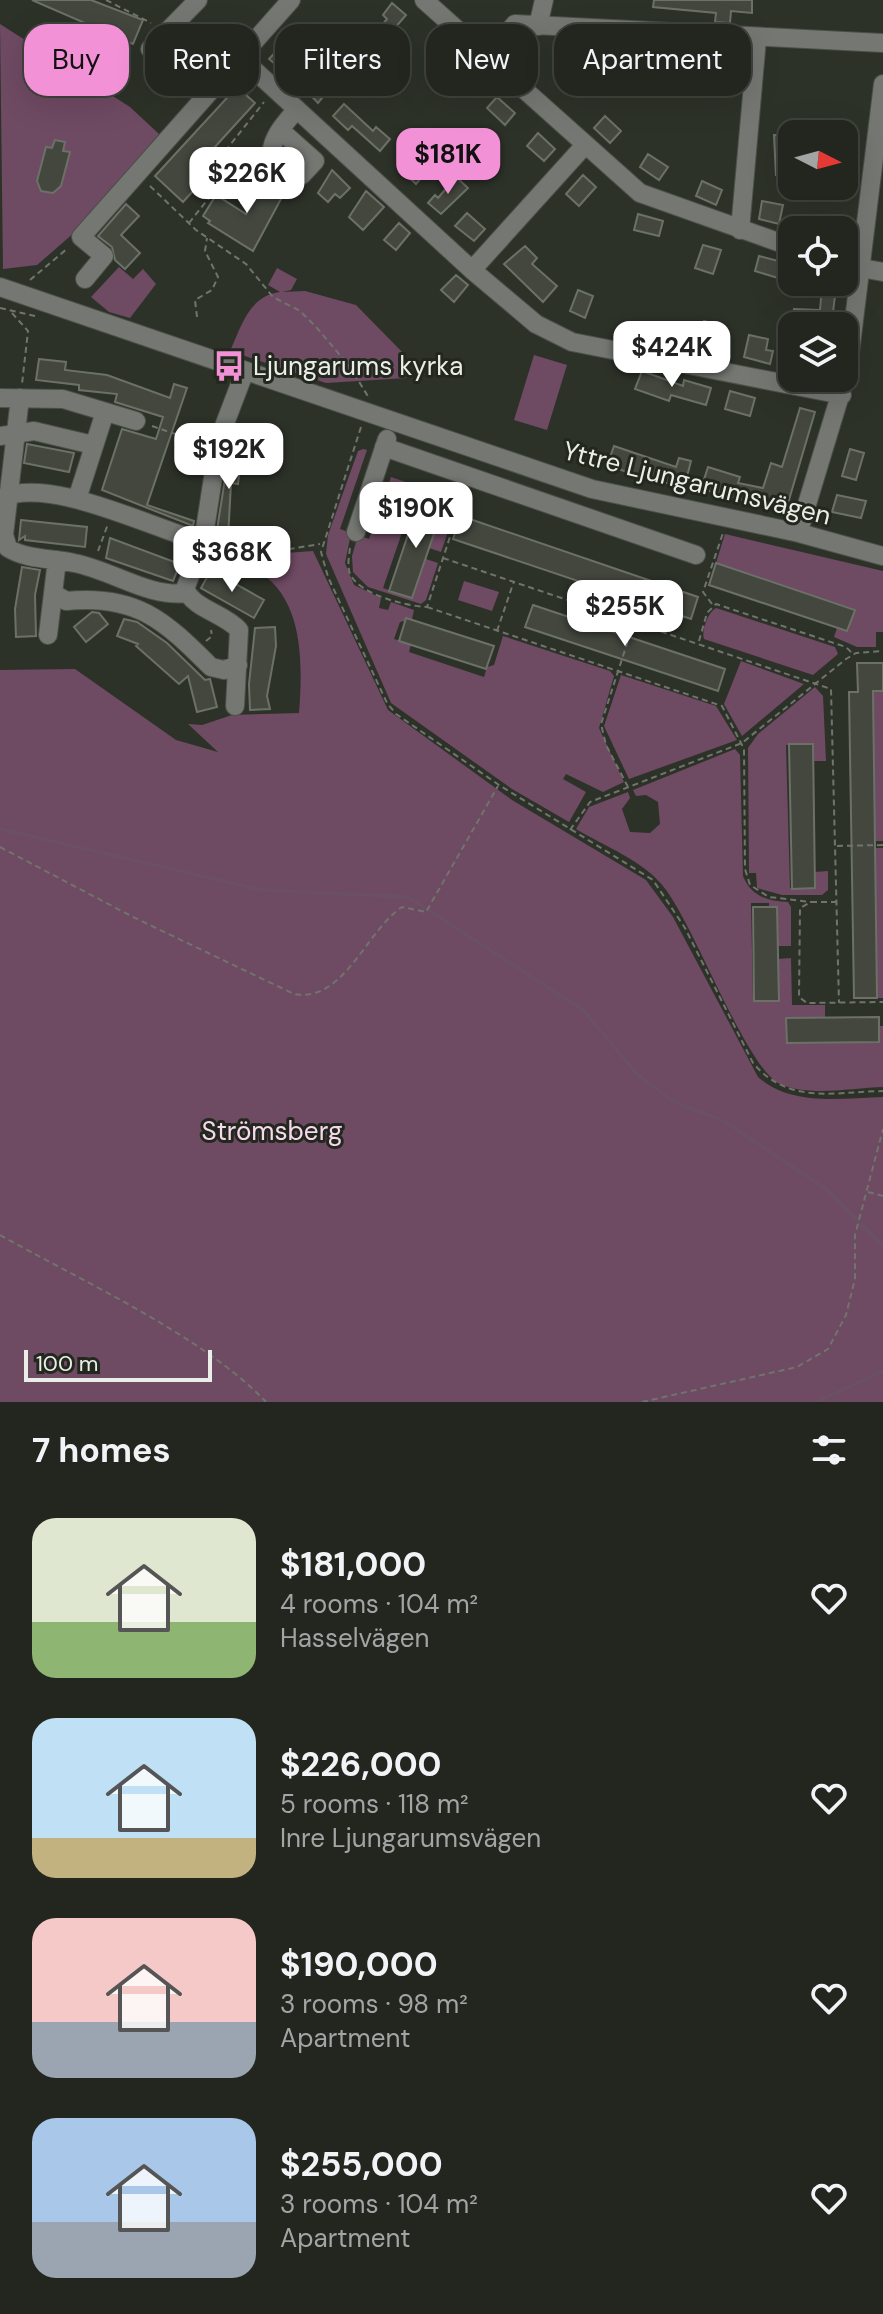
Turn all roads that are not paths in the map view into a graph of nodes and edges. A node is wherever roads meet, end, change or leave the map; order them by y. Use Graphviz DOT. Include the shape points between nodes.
graph roads {
  1 [pos="198,0"];
  2 [pos="291,0"];
  3 [pos="424,0"];
  4 [pos="544,0"];
  5 [pos="175,24"];
  6 [pos="452,24"];
  7 [pos="538,26"];
  8 [pos="259,36"];
  9 [pos="757,39"];
  10 [pos="883,43"];
  11 [pos="259,74"];
  12 [pos="883,84"];
  13 [pos="205,96"];
  14 [pos="533,96"];
  15 [pos="297,109"];
  16 [pos="276,138"];
  17 [pos="585,145"];
  18 [pos="740,230"];
  19 [pos="858,232"];
  20 [pos="778,242"];
  21 [pos="858,268"];
  22 [pos="472,270"];
  23 [pos="883,272"];
  24 [pos="85,279"];
  25 [pos="850,296"];
  26 [pos="5,299"];
  27 [pos="245,371"];
  28 [pos="842,395"];
  29 [pos="0,398"];
  30 [pos="20,398"];
  31 [pos="105,412"];
  32 [pos="136,421"];
  33 [pos="393,421"];
  34 [pos="8,435"];
  35 [pos="93,445"];
  36 [pos="384,447"];
  37 [pos="5,496"];
  38 [pos="77,499"];
  39 [pos="801,524"];
  40 [pos="356,532"];
  41 [pos="203,542"];
  42 [pos="696,555"];
  43 [pos="6,556"];
  44 [pos="883,556"];
  45 [pos="57,560"];
  46 [pos="53,593"];
  47 [pos="177,594"];
  48 [pos="155,616"];
  49 [pos="48,635"];
  50 [pos="238,665"];
  51 [pos="235,706"];
  1 -- 5 [label="street"];
  2 -- 8 [label="street"];
  3 -- 6 [label="street"];
  4 -- 7 [label="street"];
  7 -- 9 [label="street"];
  9 -- 10 [label="street"];
  9 -- 18 [label="street"];
  11 -- 15 [label="street"];
  12 -- 19 [label="street"];
  13 -- 24 [label="street" via="81,237 104,256"];
  14 -- 17 [label="street"];
  15 -- 16 [label="street"];
  15 -- 22 [label="street"];
  17 -- 18 [label="street" via="640,193"];
  17 -- 22 [label="street"];
  18 -- 20 [label="street"];
  21 -- 23 [label="street"];
  22 -- 28 [label="street" via="536,324 572,342"];
  25 -- 28 [label="street"];
  26 -- 27 [label="street, Yttre Ljungarumsvägen"];
  27 -- 33 [label="street, Yttre Ljungarumsvägen"];
  27 -- 41 [label="street" via="219,439"];
  28 -- 39 [label="street"];
  29 -- 30 [label="street"];
  30 -- 31 [label="street" via="63,399"];
  30 -- 34 [label="street"];
  31 -- 32 [label="street"];
  31 -- 35 [label="street"];
  33 -- 36 [label="street"];
  33 -- 44 [label="street, Yttre Ljungarumsvägen" via="592,489"];
  34 -- 35 [label="street" via="34,431"];
  34 -- 37 [label="street"];
  35 -- 38 [label="street"];
  36 -- 40 [label="street"];
  36 -- 42 [label="street"];
  37 -- 38 [label="street"];
  37 -- 43 [label="street"];
  38 -- 41 [label="street"];
  41 -- 47 [label="street"];
  43 -- 45 [label="street"];
  45 -- 46 [label="street"];
  45 -- 47 [label="street"];
  46 -- 48 [label="street" via="66,601 84,598"];
  46 -- 49 [label="street"];
  47 -- 48 [label="street"];
  47 -- 50 [label="street" via="239,630"];
  48 -- 50 [label="street" via="218,669"];
  50 -- 51 [label="street"];
}
